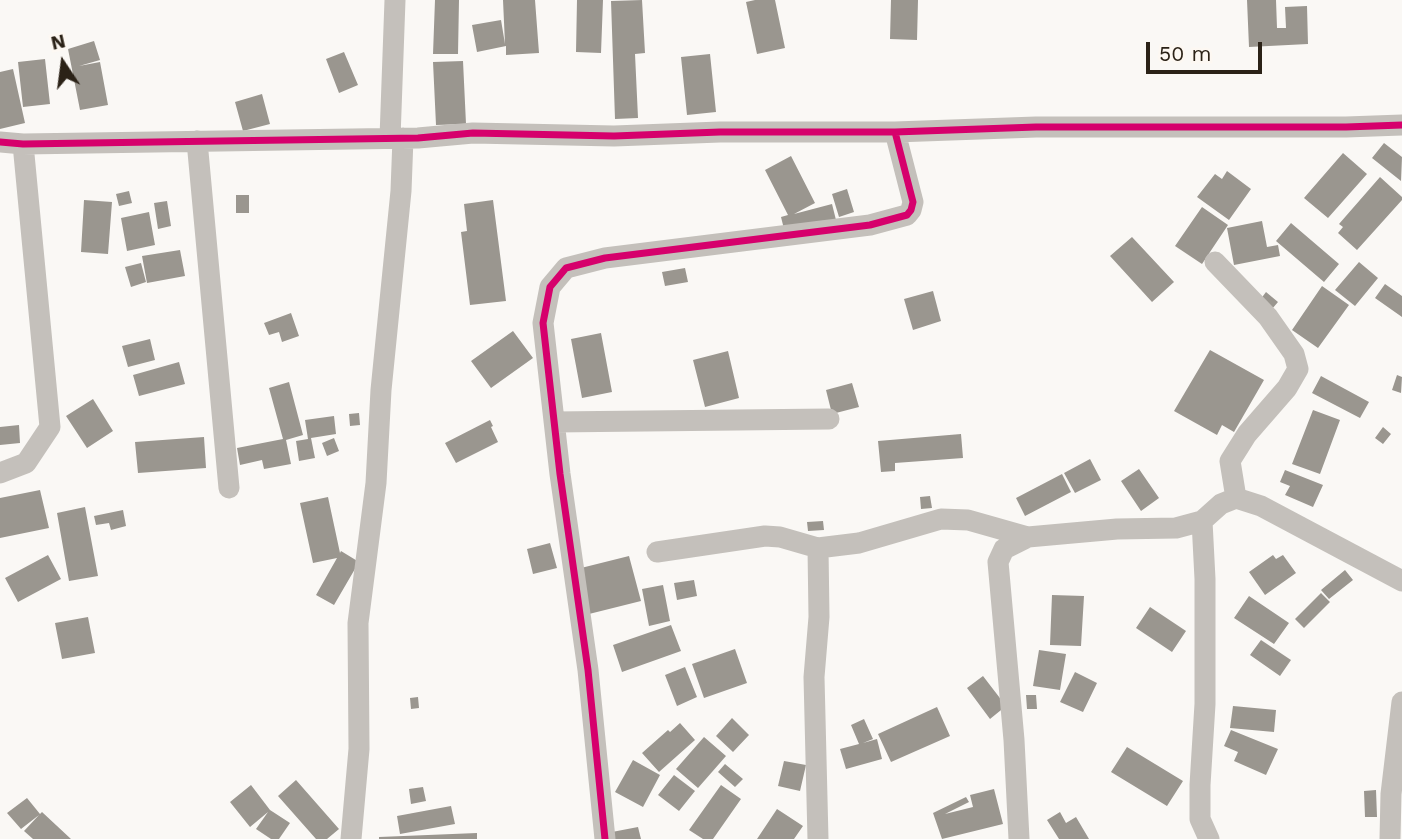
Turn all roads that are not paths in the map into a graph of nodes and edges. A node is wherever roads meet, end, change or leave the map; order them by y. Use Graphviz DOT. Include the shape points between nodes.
graph roads {
  1 [pos="396,0"];
  2 [pos="1402,125"];
  3 [pos="895,132"];
  4 [pos="397,138"];
  5 [pos="197,141"];
  6 [pos="0,142"];
  7 [pos="23,144"];
  8 [pos="1215,262"];
  9 [pos="829,419"];
  10 [pos="554,422"];
  11 [pos="0,473"];
  12 [pos="229,488"];
  13 [pos="1236,498"];
  14 [pos="1202,521"];
  15 [pos="1028,537"];
  16 [pos="818,548"];
  17 [pos="657,552"];
  18 [pos="1402,581"];
  19 [pos="1402,702"];
  20 [pos="351,839"];
  21 [pos="605,839"];
  22 [pos="818,839"];
  23 [pos="1019,839"];
  24 [pos="1209,839"];
  25 [pos="1391,839"];
  1 -- 4 [label="street"];
  2 -- 3 [label="street"];
  3 -- 4 [label="street" via="474,133"];
  3 -- 10 [label="street" via="913,202 907,215 870,225 605,258 566,268 551,287 543,323"];
  4 -- 5 [label="street"];
  4 -- 20 [label="street" via="401,191 376,483 358,623 359,749"];
  5 -- 7 [label="street"];
  5 -- 12 [label="street"];
  6 -- 7 [label="street"];
  7 -- 11 [label="street" via="50,427 26,463"];
  8 -- 13 [label="street" via="1268,317 1294,354 1298,369 1230,461"];
  9 -- 10 [label="street"];
  10 -- 21 [label="street" via="588,670"];
  13 -- 14 [label="street"];
  13 -- 18 [label="street" via="1261,506"];
  14 -- 15 [label="street" via="1176,528"];
  14 -- 24 [label="street" via="1205,704 1200,819"];
  15 -- 16 [label="street" via="968,520 941,519 859,544"];
  15 -- 23 [label="street" via="1004,549 998,562"];
  16 -- 17 [label="street" via="765,536"];
  16 -- 22 [label="street" via="814,677"];
  19 -- 25 [label="street" via="1391,794"];
}
